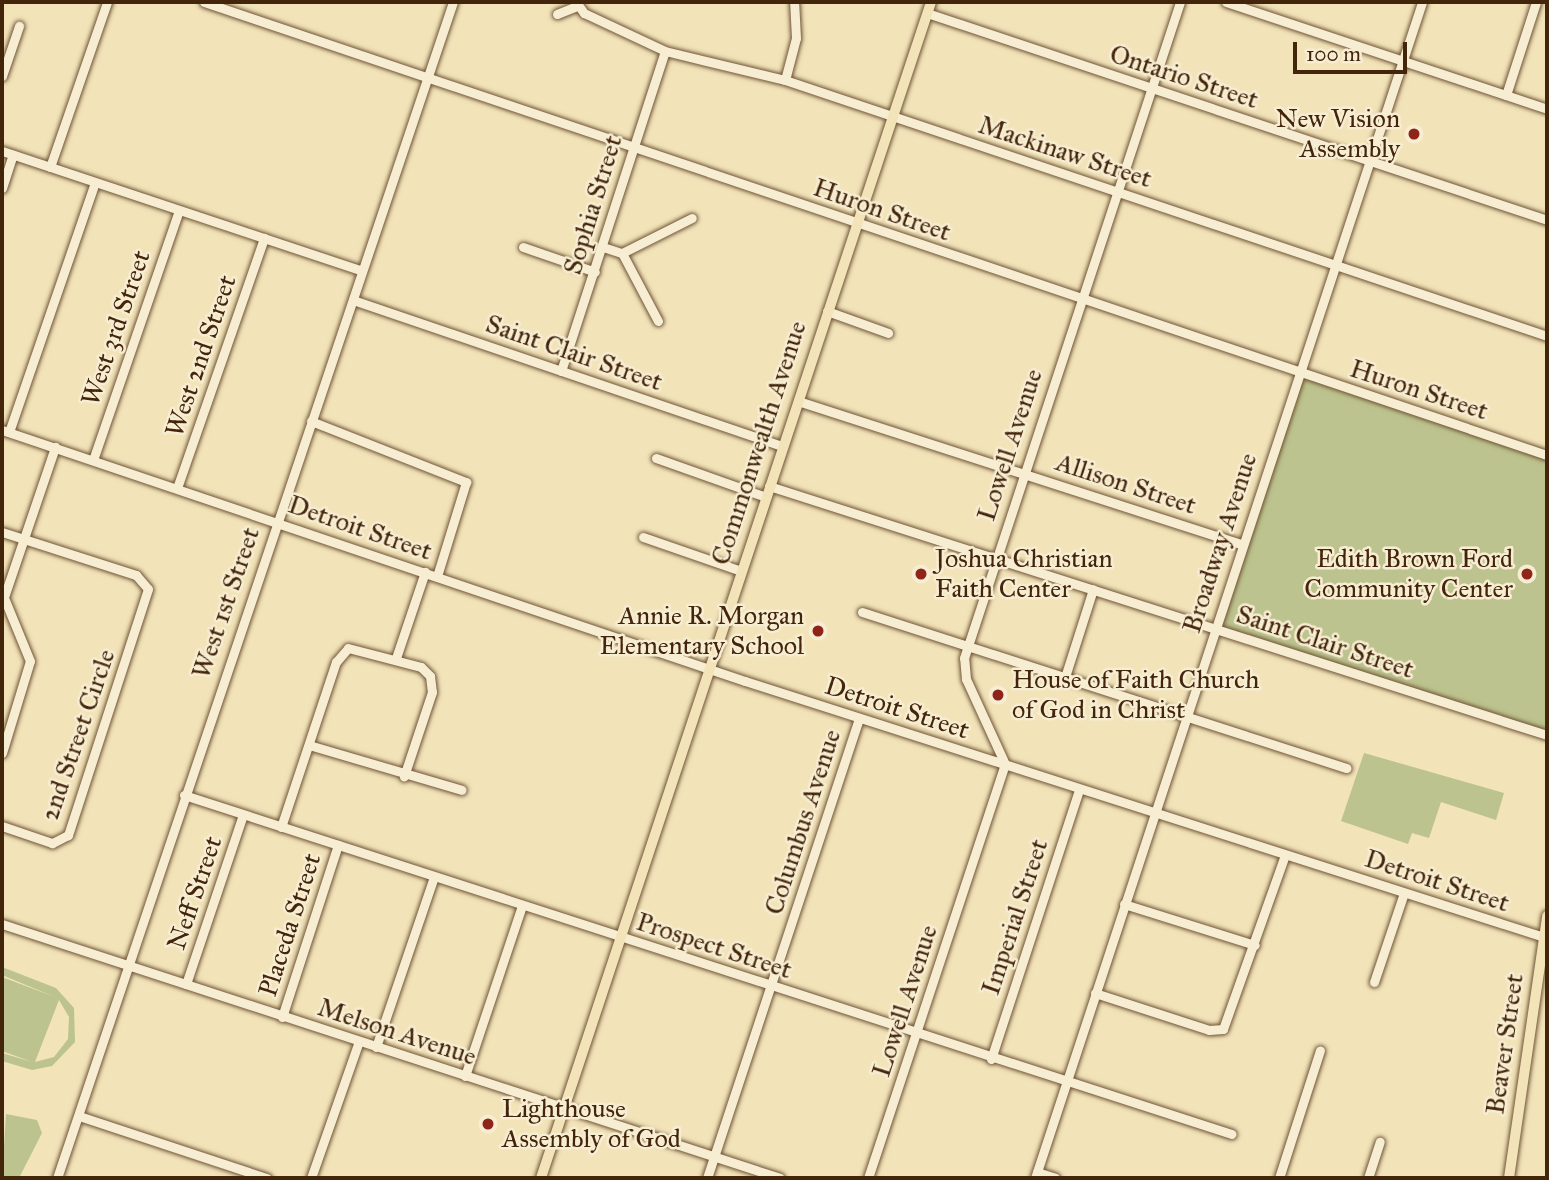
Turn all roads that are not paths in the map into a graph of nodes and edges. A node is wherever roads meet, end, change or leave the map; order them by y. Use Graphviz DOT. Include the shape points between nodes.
graph roads {
  1 [pos="107,2"];
  2 [pos="204,2"];
  3 [pos="453,2"];
  4 [pos="794,2"];
  5 [pos="1180,2"];
  6 [pos="1226,2"];
  7 [pos="1422,2"];
  8 [pos="1536,2"];
  9 [pos="577,4"];
  10 [pos="929,7"];
  11 [pos="557,14"];
  12 [pos="19,26"];
  13 [pos="665,51"];
  14 [pos="1403,61"];
  15 [pos="2,76"];
  16 [pos="428,78"];
  17 [pos="785,80"];
  18 [pos="1150,88"];
  19 [pos="1506,95"];
  20 [pos="1547,109"];
  21 [pos="893,117"];
  22 [pos="634,148"];
  23 [pos="2,151"];
  24 [pos="13,155"];
  25 [pos="1369,161"];
  26 [pos="50,167"];
  27 [pos="94,182"];
  28 [pos="2,188"];
  29 [pos="1116,191"];
  30 [pos="179,210"];
  31 [pos="692,218"];
  32 [pos="1547,220"];
  33 [pos="855,224"];
  34 [pos="264,238"];
  35 [pos="523,247"];
  36 [pos="603,247"];
  37 [pos="622,253"];
  38 [pos="1334,265"];
  39 [pos="362,271"];
  40 [pos="595,272"];
  41 [pos="1080,299"];
  42 [pos="353,300"];
  43 [pos="827,312"];
  44 [pos="658,321"];
  45 [pos="888,333"];
  46 [pos="1547,336"];
  47 [pos="561,371"];
  48 [pos="1299,372"];
  49 [pos="797,401"];
  50 [pos="311,421"];
  51 [pos="5,431"];
  52 [pos="782,446"];
  53 [pos="55,447"];
  54 [pos="1547,455"];
  55 [pos="656,458"];
  56 [pos="93,460"];
  57 [pos="1023,473"];
  58 [pos="177,488"];
  59 [pos="767,492"];
  60 [pos="276,522"];
  61 [pos="2,531"];
  62 [pos="643,537"];
  63 [pos="26,539"];
  64 [pos="1241,544"];
  65 [pos="995,559"];
  66 [pos="741,571"];
  67 [pos="425,572"];
  68 [pos="438,576"];
  69 [pos="1093,589"];
  70 [pos="3,601"];
  71 [pos="862,612"];
  72 [pos="1214,629"];
  73 [pos="967,647"];
  74 [pos="396,658"];
  75 [pos="709,668"];
  76 [pos="1065,677"];
  77 [pos="1186,717"];
  78 [pos="859,718"];
  79 [pos="1547,735"];
  80 [pos="309,745"];
  81 [pos="2,753"];
  82 [pos="1005,764"];
  83 [pos="1346,768"];
  84 [pos="404,776"];
  85 [pos="1079,789"];
  86 [pos="462,790"];
  87 [pos="184,795"];
  88 [pos="1154,813"];
  89 [pos="243,815"];
  90 [pos="2,826"];
  91 [pos="281,827"];
  92 [pos="338,845"];
  93 [pos="1285,855"];
  94 [pos="434,877"];
  95 [pos="1404,893"];
  96 [pos="1125,904"];
  97 [pos="522,906"];
  98 [pos="1547,916"];
  99 [pos="2,924"];
  100 [pos="1544,937"];
  101 [pos="620,938"];
  102 [pos="1255,945"];
  103 [pos="128,966"];
  104 [pos="1374,982"];
  105 [pos="186,985"];
  106 [pos="771,986"];
  107 [pos="1095,993"];
  108 [pos="282,1017"];
  109 [pos="917,1033"];
  110 [pos="359,1041"];
  111 [pos="376,1046"];
  112 [pos="1320,1050"];
  113 [pos="991,1059"];
  114 [pos="465,1076"];
  115 [pos="1066,1082"];
  116 [pos="564,1108"];
  117 [pos="79,1116"];
  118 [pos="1232,1134"];
  119 [pos="1380,1142"];
  120 [pos="714,1157"];
  121 [pos="1036,1175"];
  122 [pos="57,1178"];
  123 [pos="267,1178"];
  124 [pos="311,1178"];
  125 [pos="541,1178"];
  126 [pos="707,1178"];
  127 [pos="780,1178"];
  128 [pos="869,1178"];
  129 [pos="1055,1178"];
  130 [pos="1279,1178"];
  131 [pos="1368,1178"];
  132 [pos="1508,1178"];
  1 -- 26 [label="street"];
  2 -- 16 [label="street, Huron Street"];
  3 -- 16 [label="street, West 1st Street"];
  4 -- 17 [label="street" via="796,38"];
  5 -- 18 [label="street, Lowell Avenue"];
  6 -- 14 [label="street"];
  7 -- 14 [label="street, Broadway Avenue"];
  8 -- 19 [label="street"];
  9 -- 11 [label="street"];
  9 -- 13 [label="street, Mackinaw Street"];
  10 -- 18 [label="street, Ontario Street"];
  10 -- 21 [label="main road, Commonwealth Avenue"];
  12 -- 15 [label="street"];
  13 -- 17 [label="street, Mackinaw Street"];
  13 -- 22 [label="street, Sophia Street"];
  14 -- 19 [label="street"];
  14 -- 25 [label="street, Broadway Avenue"];
  16 -- 22 [label="street, Huron Street"];
  16 -- 39 [label="street, West 1st Street"];
  17 -- 21 [label="street, Mackinaw Street"];
  18 -- 25 [label="street, Ontario Street"];
  18 -- 29 [label="street, Lowell Avenue"];
  19 -- 20 [label="street"];
  21 -- 29 [label="street, Mackinaw Street"];
  21 -- 33 [label="main road, Commonwealth Avenue"];
  22 -- 33 [label="street, Huron Street"];
  22 -- 36 [label="street, Sophia Street"];
  23 -- 24 [label="street"];
  24 -- 26 [label="street"];
  24 -- 28 [label="street"];
  25 -- 32 [label="street, Ontario Street"];
  25 -- 38 [label="street, Broadway Avenue"];
  26 -- 27 [label="street"];
  27 -- 30 [label="street"];
  27 -- 51 [label="street"];
  29 -- 38 [label="street, Mackinaw Street"];
  29 -- 41 [label="street, Lowell Avenue"];
  30 -- 34 [label="street"];
  30 -- 56 [label="street, West 3rd Street"];
  31 -- 37 [label="street"];
  33 -- 41 [label="street, Huron Street"];
  33 -- 43 [label="main road, Commonwealth Avenue"];
  34 -- 39 [label="street"];
  34 -- 58 [label="street, West 2nd Street"];
  35 -- 40 [label="street"];
  36 -- 37 [label="street"];
  36 -- 40 [label="street, Sophia Street"];
  37 -- 44 [label="street"];
  38 -- 46 [label="street, Mackinaw Street"];
  38 -- 48 [label="street, Broadway Avenue"];
  39 -- 42 [label="street, West 1st Street"];
  40 -- 47 [label="street, Sophia Street"];
  41 -- 48 [label="street, Huron Street"];
  41 -- 57 [label="street, Lowell Avenue"];
  42 -- 47 [label="street, Saint Clair Street"];
  42 -- 50 [label="street, West 1st Street"];
  43 -- 45 [label="street"];
  43 -- 49 [label="main road, Commonwealth Avenue"];
  47 -- 52 [label="street, Saint Clair Street"];
  48 -- 54 [label="street, Huron Street"];
  48 -- 64 [label="street, Broadway Avenue"];
  49 -- 52 [label="main road, Commonwealth Avenue"];
  49 -- 57 [label="street, Allison Street"];
  50 -- 60 [label="street, West 1st Street"];
  50 -- 68 [label="street" via="466,482"];
  51 -- 53 [label="street, Detroit Street"];
  52 -- 59 [label="main road, Commonwealth Avenue"];
  53 -- 56 [label="street, Detroit Street"];
  53 -- 63 [label="street"];
  55 -- 59 [label="street, Saint Clair Street"];
  56 -- 58 [label="street, Detroit Street"];
  57 -- 64 [label="street, Allison Street"];
  57 -- 65 [label="street, Lowell Avenue"];
  58 -- 60 [label="street, Detroit Street"];
  59 -- 65 [label="street, Saint Clair Street"];
  59 -- 66 [label="main road, Commonwealth Avenue"];
  60 -- 67 [label="street, Detroit Street"];
  60 -- 87 [label="street, West 1st Street"];
  61 -- 63 [label="street"];
  62 -- 66 [label="street"];
  63 -- 70 [label="street"];
  63 -- 90 [label="street, 2nd Street Circle" via="146,582 148,598 68,835 52,843"];
  64 -- 72 [label="street, Broadway Avenue"];
  65 -- 69 [label="street, Saint Clair Street"];
  65 -- 73 [label="street, Lowell Avenue"];
  66 -- 75 [label="main road, Commonwealth Avenue"];
  67 -- 68 [label="street, Detroit Street"];
  67 -- 74 [label="street"];
  68 -- 75 [label="street, Detroit Street"];
  69 -- 72 [label="street, Saint Clair Street"];
  69 -- 76 [label="street"];
  70 -- 81 [label="street" via="30,661"];
  71 -- 73 [label="street"];
  72 -- 77 [label="street, Broadway Avenue"];
  72 -- 79 [label="street, Saint Clair Street"];
  73 -- 76 [label="street"];
  73 -- 82 [label="street, Lowell Avenue" via="966,679"];
  74 -- 80 [label="street" via="359,647 344,651"];
  74 -- 84 [label="street" via="430,676 432,692"];
  75 -- 78 [label="street, Detroit Street"];
  75 -- 101 [label="main road, Commonwealth Avenue"];
  76 -- 77 [label="street"];
  77 -- 83 [label="street"];
  77 -- 88 [label="street, Broadway Avenue"];
  78 -- 82 [label="street, Detroit Street"];
  78 -- 106 [label="street, Columbus Avenue"];
  80 -- 84 [label="street"];
  80 -- 91 [label="street"];
  82 -- 85 [label="street, Detroit Street"];
  82 -- 109 [label="street, Lowell Avenue"];
  84 -- 86 [label="street"];
  85 -- 88 [label="street, Detroit Street"];
  85 -- 113 [label="street, Imperial Street"];
  87 -- 89 [label="street, Prospect Street"];
  87 -- 103 [label="street, West 1st Street"];
  88 -- 93 [label="street, Detroit Street"];
  88 -- 96 [label="street, Broadway Avenue"];
  89 -- 91 [label="street, Prospect Street"];
  89 -- 105 [label="street, Neff Street"];
  91 -- 92 [label="street, Prospect Street"];
  92 -- 94 [label="street, Prospect Street"];
  92 -- 108 [label="street, Placeda Street"];
  93 -- 95 [label="street, Detroit Street"];
  93 -- 102 [label="street"];
  94 -- 97 [label="street, Prospect Street"];
  94 -- 111 [label="street"];
  95 -- 100 [label="street, Detroit Street"];
  95 -- 104 [label="street"];
  96 -- 102 [label="street"];
  96 -- 107 [label="street, Broadway Avenue"];
  97 -- 101 [label="street, Prospect Street"];
  97 -- 114 [label="street"];
  98 -- 100 [label="main road, Beaver Street"];
  99 -- 103 [label="street, Melson Avenue"];
  100 -- 132 [label="main road, Beaver Street"];
  101 -- 106 [label="street, Prospect Street"];
  101 -- 116 [label="main road, Commonwealth Avenue"];
  102 -- 107 [label="street" via="1223,1029 1209,1030"];
  103 -- 105 [label="street, Melson Avenue"];
  103 -- 117 [label="street, West 1st Street"];
  105 -- 108 [label="street, Melson Avenue"];
  106 -- 109 [label="street, Prospect Street"];
  106 -- 120 [label="street, Columbus Avenue"];
  107 -- 115 [label="street, Broadway Avenue"];
  108 -- 110 [label="street, Melson Avenue"];
  109 -- 113 [label="street, Prospect Street"];
  109 -- 128 [label="street, Lowell Avenue"];
  110 -- 111 [label="street, Melson Avenue"];
  110 -- 124 [label="street"];
  111 -- 114 [label="street, Melson Avenue"];
  112 -- 130 [label="street"];
  113 -- 115 [label="street, Prospect Street"];
  114 -- 116 [label="street, Melson Avenue"];
  115 -- 118 [label="street, Prospect Street"];
  115 -- 121 [label="street, Broadway Avenue"];
  116 -- 120 [label="street, Melson Avenue"];
  116 -- 125 [label="main road, Commonwealth Avenue"];
  117 -- 122 [label="street, West 1st Street"];
  117 -- 123 [label="street"];
  119 -- 131 [label="street"];
  120 -- 126 [label="street, Columbus Avenue"];
  120 -- 127 [label="street, Melson Avenue"];
  121 -- 129 [label="street"];
}
